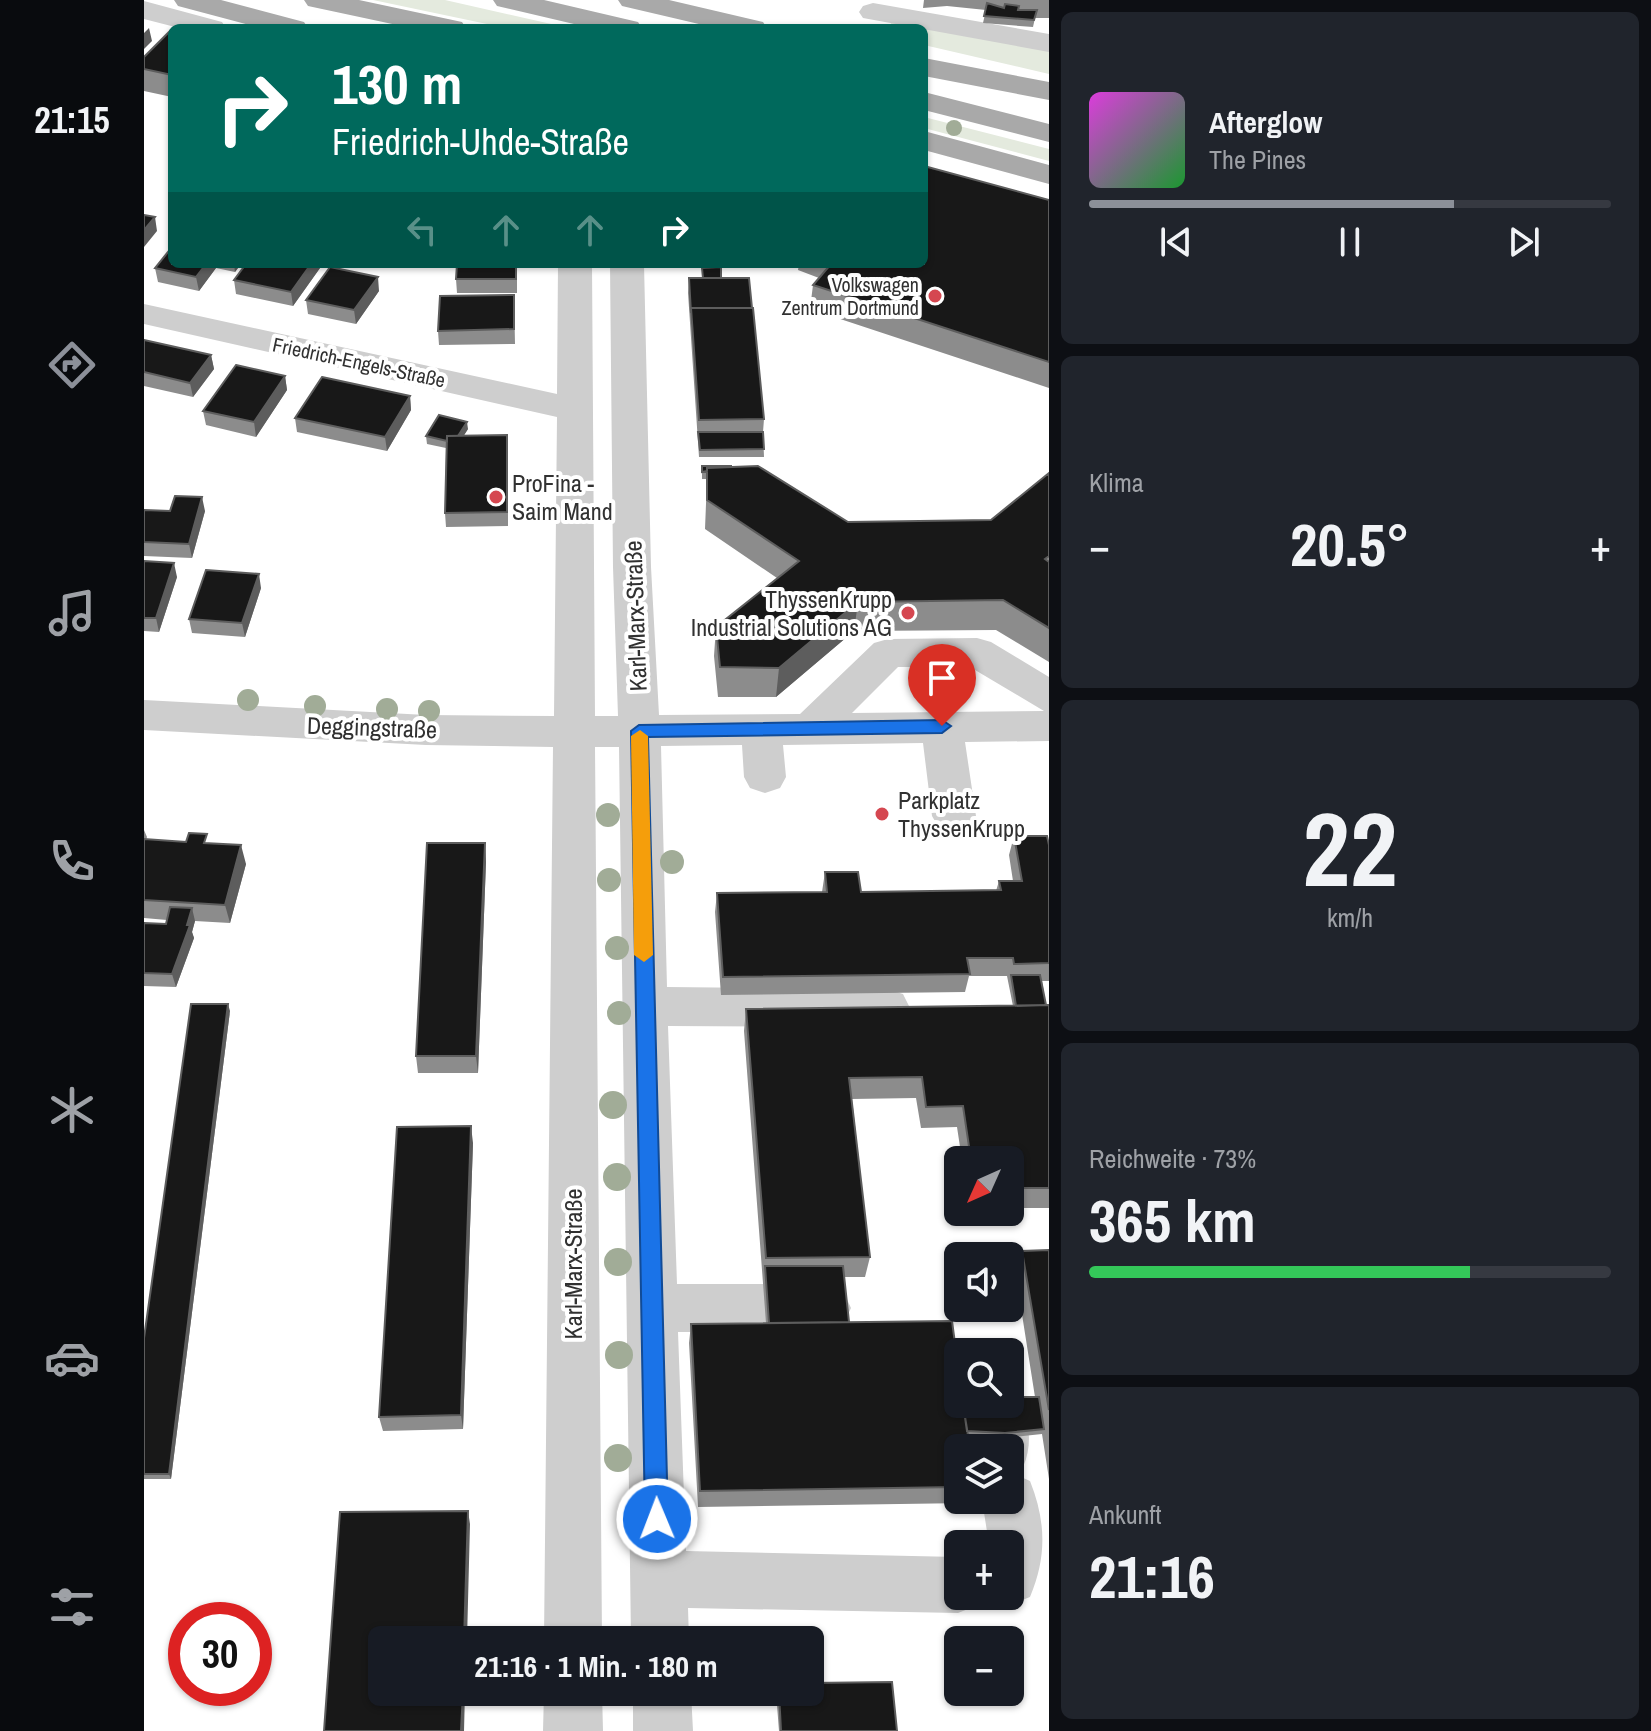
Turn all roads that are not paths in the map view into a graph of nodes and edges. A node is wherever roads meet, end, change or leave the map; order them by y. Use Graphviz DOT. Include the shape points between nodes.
graph roads {
  1 [pos="188,0"];
  2 [pos="318,0"];
  3 [pos="507,0"];
  4 [pos="636,0"];
  5 [pos="144,10"];
  6 [pos="873,13"];
  7 [pos="197,24"];
  8 [pos="279,24"];
  9 [pos="433,24"];
  10 [pos="611,24"];
  11 [pos="736,24"];
  12 [pos="1049,43"];
  13 [pos="928,68"];
  14 [pos="1049,91"];
  15 [pos="928,102"];
  16 [pos="1049,133"];
  17 [pos="928,141"];
  18 [pos="928,172"];
  19 [pos="1049,175"];
  20 [pos="1049,206"];
  21 [pos="575,268"];
  22 [pos="627,268"];
  23 [pos="144,314"];
  24 [pos="574,409"];
  25 [pos="1049,697"];
  26 [pos="144,715"];
  27 [pos="942,726"];
  28 [pos="1049,726"];
  29 [pos="761,728"];
  30 [pos="811,728"];
  31 [pos="604,732"];
  32 [pos="765,777"];
  33 [pos="954,816"];
  34 [pos="644,1006"];
  35 [pos="923,1008"];
  36 [pos="652,1308"];
  37 [pos="844,1308"];
  38 [pos="658,1579"];
  39 [pos="944,1585"];
  40 [pos="573,1626"];
  41 [pos="660,1626"];
  42 [pos="573,1706"];
  43 [pos="662,1706"];
  44 [pos="573,1731"];
  45 [pos="663,1731"];
  1 -- 8 [label="main road"];
  2 -- 9 [label="main road"];
  3 -- 10 [label="main road"];
  4 -- 11 [label="main road"];
  5 -- 7 [label="street"];
  6 -- 12 [label="street"];
  13 -- 14 [label="main road"];
  15 -- 16 [label="main road"];
  17 -- 19 [label="main road"];
  18 -- 20 [label="main road"];
  21 -- 24 [label="street, Karl-Marx-Straße"];
  22 -- 31 [label="street, Karl-Marx-Straße" via="632,567"];
  23 -- 24 [label="street, Friedrich-Engels-Straße"];
  24 -- 31 [label="street, Karl-Marx-Straße"];
  25 -- 30 [label="street" via="977,652 888,653"];
  26 -- 31 [label="street, Deggingstraße" via="426,730"];
  27 -- 28 [label="street, Deggingstraße"];
  27 -- 30 [label="street, Deggingstraße"];
  27 -- 33 [label="street"];
  29 -- 30 [label="street, Deggingstraße"];
  29 -- 31 [label="street, Deggingstraße"];
  29 -- 32 [label="street"];
  31 -- 34 [label="street, Karl-Marx-Straße" via="644,833"];
  31 -- 40 [label="street, Karl-Marx-Straße"];
  34 -- 35 [label="street"];
  34 -- 36 [label="street, Karl-Marx-Straße"];
  36 -- 37 [label="street"];
  36 -- 38 [label="street, Karl-Marx-Straße"];
  38 -- 39 [label="street"];
  38 -- 41 [label="street, Karl-Marx-Straße"];
  42 -- 44 [label="street"];
  43 -- 45 [label="street"];
}
